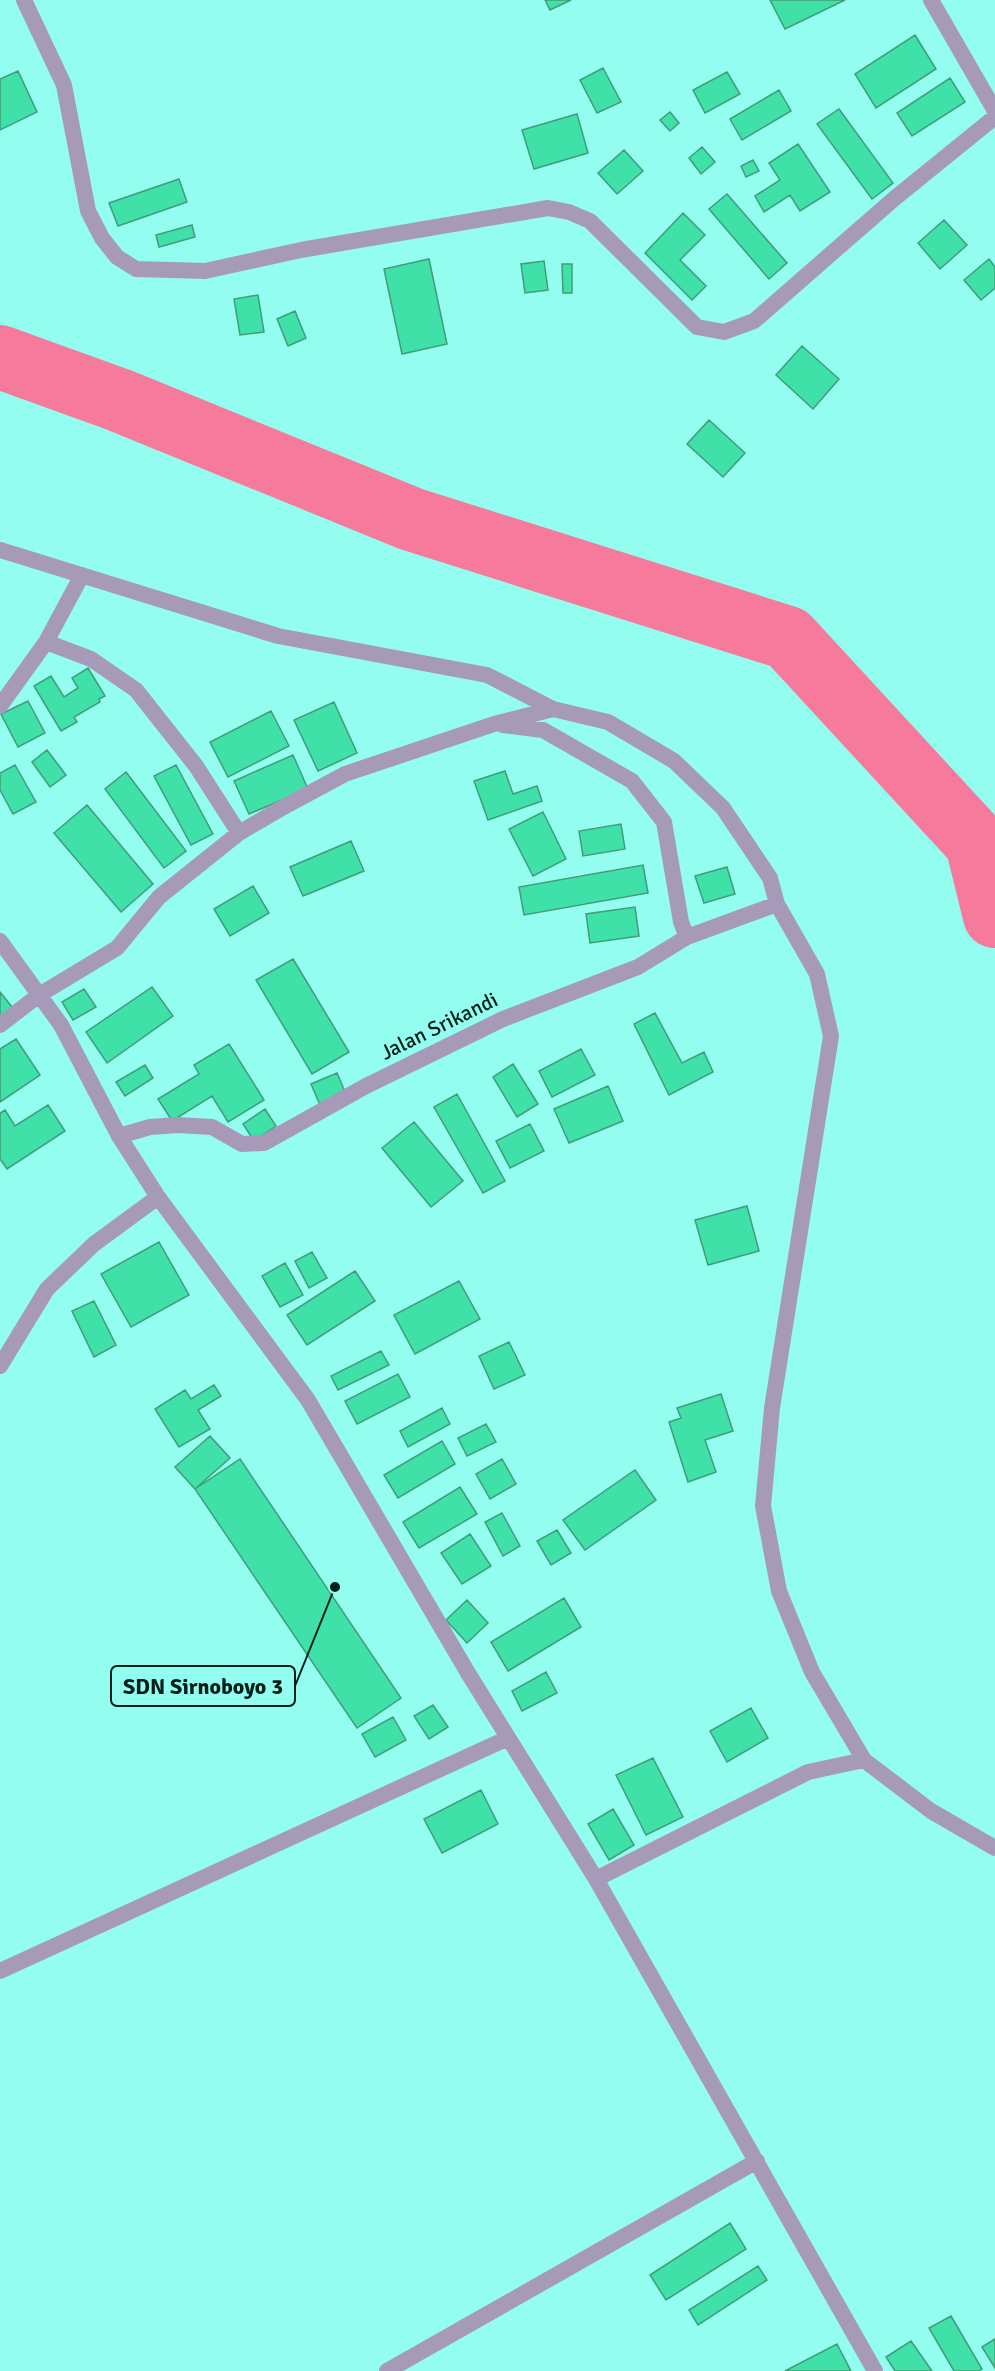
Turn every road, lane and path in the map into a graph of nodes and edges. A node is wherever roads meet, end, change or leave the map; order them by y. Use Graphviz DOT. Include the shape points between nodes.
graph roads {
  1 [pos="24,0"];
  2 [pos="931,0"];
  3 [pos="995,111"];
  4 [pos="995,117"];
  5 [pos="0,550"];
  6 [pos="82,575"];
  7 [pos="46,642"];
  8 [pos="0,706"];
  9 [pos="553,709"];
  10 [pos="494,724"];
  11 [pos="239,833"];
  12 [pos="777,904"];
  13 [pos="687,937"];
  14 [pos="0,941"];
  15 [pos="39,995"];
  16 [pos="0,1025"];
  17 [pos="119,1136"];
  18 [pos="158,1197"];
  19 [pos="0,1366"];
  20 [pos="508,1738"];
  21 [pos="864,1760"];
  22 [pos="995,1848"];
  23 [pos="596,1879"];
  24 [pos="0,1971"];
  25 [pos="757,2161"];
  26 [pos="387,2371"];
  27 [pos="875,2371"];
  1 -- 4 [label="street" via="64,85 88,211 109,248 136,269 205,271 301,250 548,208 590,221 697,327 724,332 754,321"];
  2 -- 3 [label="street"];
  5 -- 6 [label="street"];
  6 -- 7 [label="street"];
  6 -- 9 [label="street" via="279,636 487,675"];
  7 -- 8 [label="street"];
  7 -- 11 [label="street" via="91,659 136,690 196,766"];
  9 -- 10 [label="street"];
  9 -- 12 [label="street" via="608,722 674,761 723,808 770,878"];
  10 -- 11 [label="street" via="345,774"];
  10 -- 13 [label="street" via="543,730 632,781 664,822"];
  11 -- 15 [label="street" via="159,897 117,948"];
  12 -- 13 [label="street, Jalan Srikandi"];
  12 -- 21 [label="street" via="817,974 831,1036 772,1408 762,1506 778,1592 812,1672"];
  13 -- 17 [label="street, Jalan Srikandi" via="638,967 493,1024 366,1086 264,1143 242,1144 212,1126 150,1127"];
  14 -- 15 [label="street"];
  15 -- 16 [label="street"];
  15 -- 17 [label="street" via="61,1025"];
  17 -- 18 [label="street"];
  18 -- 19 [label="street" via="94,1244 47,1289"];
  18 -- 20 [label="street" via="308,1400"];
  20 -- 23 [label="street"];
  20 -- 24 [label="street"];
  21 -- 22 [label="street" via="931,1811"];
  21 -- 23 [label="street" via="808,1772"];
  23 -- 25 [label="street"];
  25 -- 26 [label="street"];
  25 -- 27 [label="street"];
}
